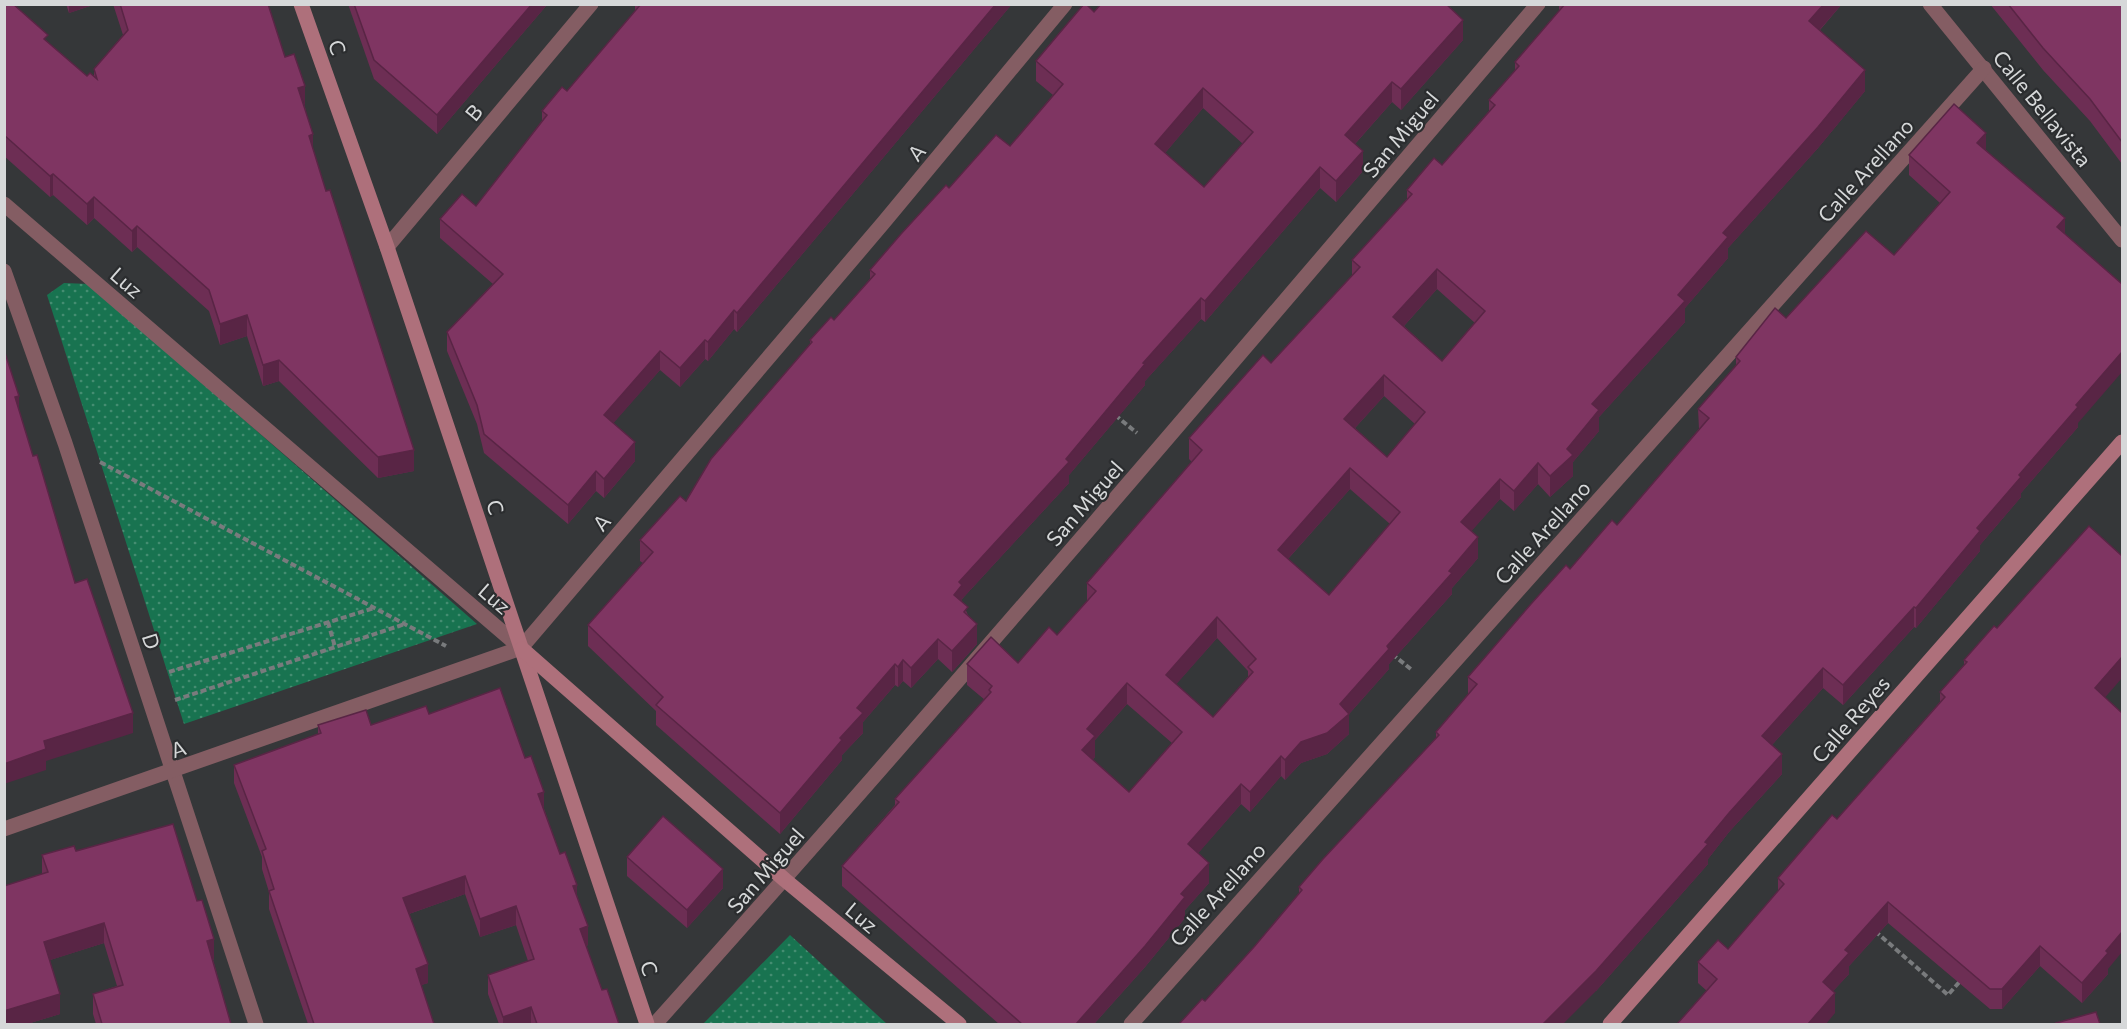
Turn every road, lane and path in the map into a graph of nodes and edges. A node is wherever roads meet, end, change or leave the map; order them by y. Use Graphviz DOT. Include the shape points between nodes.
graph roads {
  1 [pos="301,4"];
  2 [pos="591,4"];
  3 [pos="1065,4"];
  4 [pos="1538,4"];
  5 [pos="1930,4"];
  6 [pos="1984,68"];
  7 [pos="4,204"];
  8 [pos="2122,240"];
  9 [pos="387,247"];
  10 [pos="4,271"];
  11 [pos="1112,412"];
  12 [pos="2122,442"];
  13 [pos="64,443"];
  14 [pos="1158,450"];
  15 [pos="374,608"];
  16 [pos="328,622"];
  17 [pos="405,624"];
  18 [pos="335,647"];
  19 [pos="521,648"];
  20 [pos="1387,649"];
  21 [pos="478,663"];
  22 [pos="143,680"];
  23 [pos="1431,687"];
  24 [pos="152,707"];
  25 [pos="172,772"];
  26 [pos="4,829"];
  27 [pos="785,880"];
  28 [pos="1869,925"];
  29 [pos="1963,977"];
  30 [pos="256,1024"];
  31 [pos="647,1024"];
  32 [pos="655,1024"];
  33 [pos="959,1024"];
  34 [pos="1131,1024"];
  35 [pos="1610,1024"];
  1 -- 9 [label="street, C"];
  2 -- 9 [label="street, B"];
  3 -- 19 [label="street, A" via="885,222"];
  4 -- 14 [label="street, San Miguel"];
  5 -- 6 [label="street, Calle Bellavista"];
  6 -- 8 [label="street, Calle Bellavista"];
  6 -- 23 [label="street, Calle Arellano"];
  7 -- 19 [label="street, Luz"];
  9 -- 19 [label="street, C"];
  10 -- 13 [label="street, D"];
  11 -- 14 [label="path"];
  12 -- 35 [label="street, Calle Reyes"];
  13 -- 15 [label="path"];
  13 -- 22 [label="street, D"];
  14 -- 27 [label="street, San Miguel"];
  15 -- 16 [label="path"];
  15 -- 17 [label="path"];
  16 -- 18 [label="path"];
  16 -- 22 [label="path"];
  17 -- 18 [label="path"];
  17 -- 21 [label="path"];
  18 -- 24 [label="path"];
  19 -- 21 [label="street, A"];
  19 -- 27 [label="street, Luz"];
  19 -- 31 [label="street, C"];
  20 -- 23 [label="path"];
  21 -- 25 [label="street, A"];
  22 -- 24 [label="street, D"];
  23 -- 34 [label="street, Calle Arellano"];
  24 -- 25 [label="street, D"];
  25 -- 26 [label="street, A"];
  25 -- 30 [label="street, D"];
  27 -- 32 [label="street, San Miguel"];
  27 -- 33 [label="street, Luz"];
  28 -- 29 [label="path" via="1948,995"];
}
